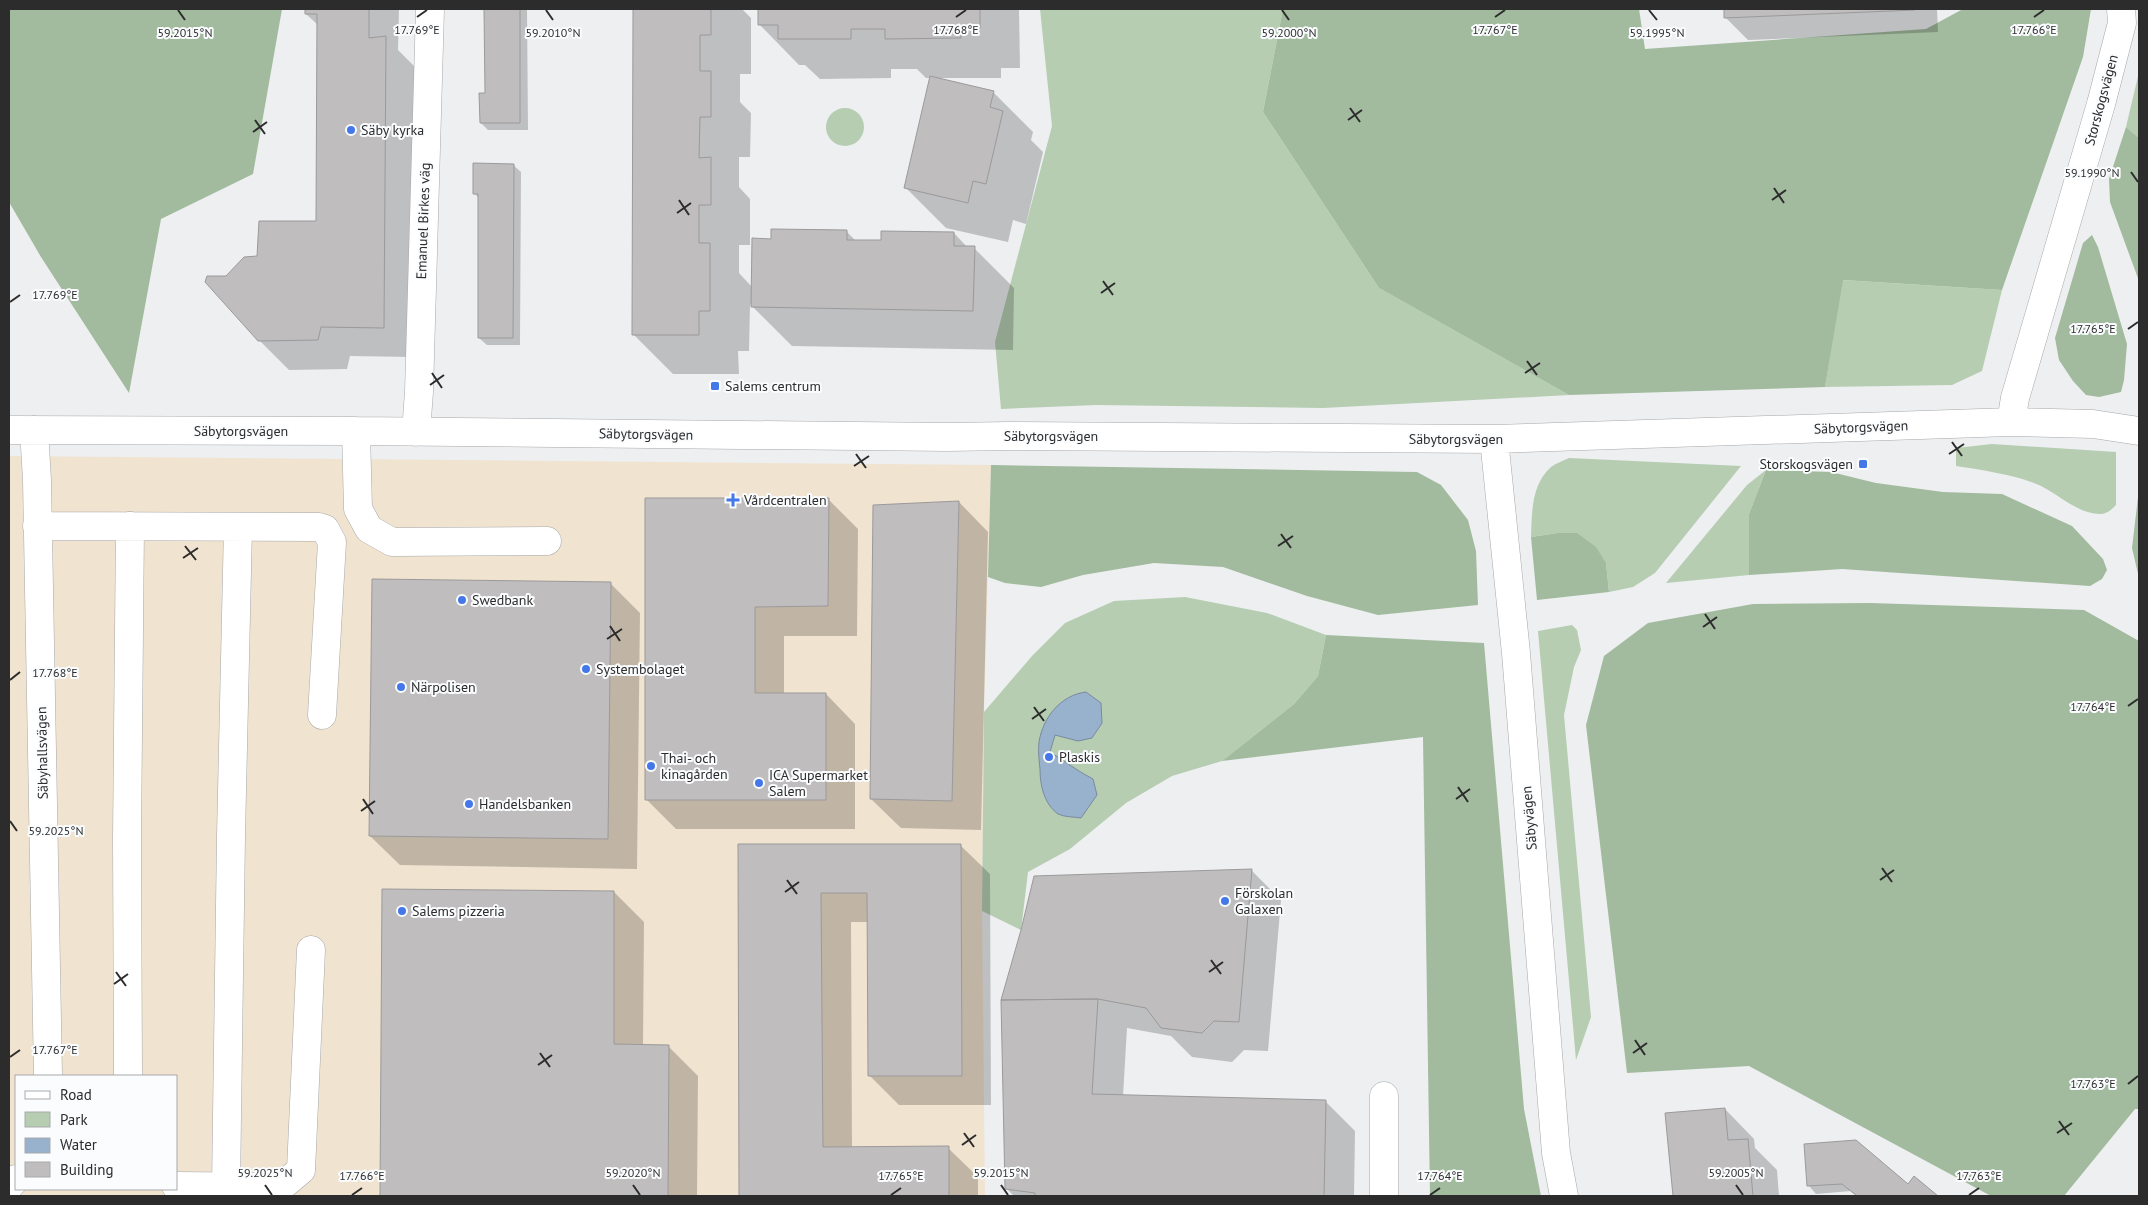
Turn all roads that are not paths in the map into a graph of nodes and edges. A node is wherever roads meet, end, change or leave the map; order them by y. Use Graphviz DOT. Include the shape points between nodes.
graph roads {
  1 [pos="430,9"];
  2 [pos="2121,9"];
  3 [pos="2012,422"];
  4 [pos="21,430"];
  5 [pos="356,431"];
  6 [pos="2139,431"];
  7 [pos="416,432"];
  8 [pos="1494,439"];
  9 [pos="37,526"];
  10 [pos="130,526"];
  11 [pos="238,527"];
  12 [pos="546,540"];
  13 [pos="322,715"];
  14 [pos="311,950"];
  15 [pos="48,1075"];
  16 [pos="128,1075"];
  17 [pos="1384,1096"];
  18 [pos="178,1186"];
  19 [pos="226,1187"];
  20 [pos="1384,1196"];
  21 [pos="1564,1196"];
  1 -- 7 [label="street, Emanuel Birkes väg"];
  2 -- 3 [label="street, Storskogsvägen" via="2122,22 2101,104 2015,398"];
  3 -- 6 [label="street, Säbytorgsvägen" via="2093,424"];
  3 -- 8 [label="street, Säbytorgsvägen"];
  4 -- 5 [label="street, Säbytorgsvägen"];
  4 -- 9 [label="street, Säbyhallsvägen"];
  5 -- 7 [label="street, Säbytorgsvägen"];
  5 -- 12 [label="street" via="358,508 369,529 392,542"];
  7 -- 8 [label="street, Säbytorgsvägen"];
  8 -- 21 [label="street, Säbyvägen" via="1516,653 1556,1153"];
  9 -- 10 [label="street"];
  9 -- 15 [label="street, Säbyhallsvägen"];
  10 -- 11 [label="street"];
  10 -- 16 [label="street"];
  11 -- 13 [label="street" via="319,527 325,529 332,542"];
  11 -- 19 [label="street"];
  14 -- 19 [label="street" via="302,1170 283,1185"];
  17 -- 20 [label="street"];
  18 -- 19 [label="street"];
}
